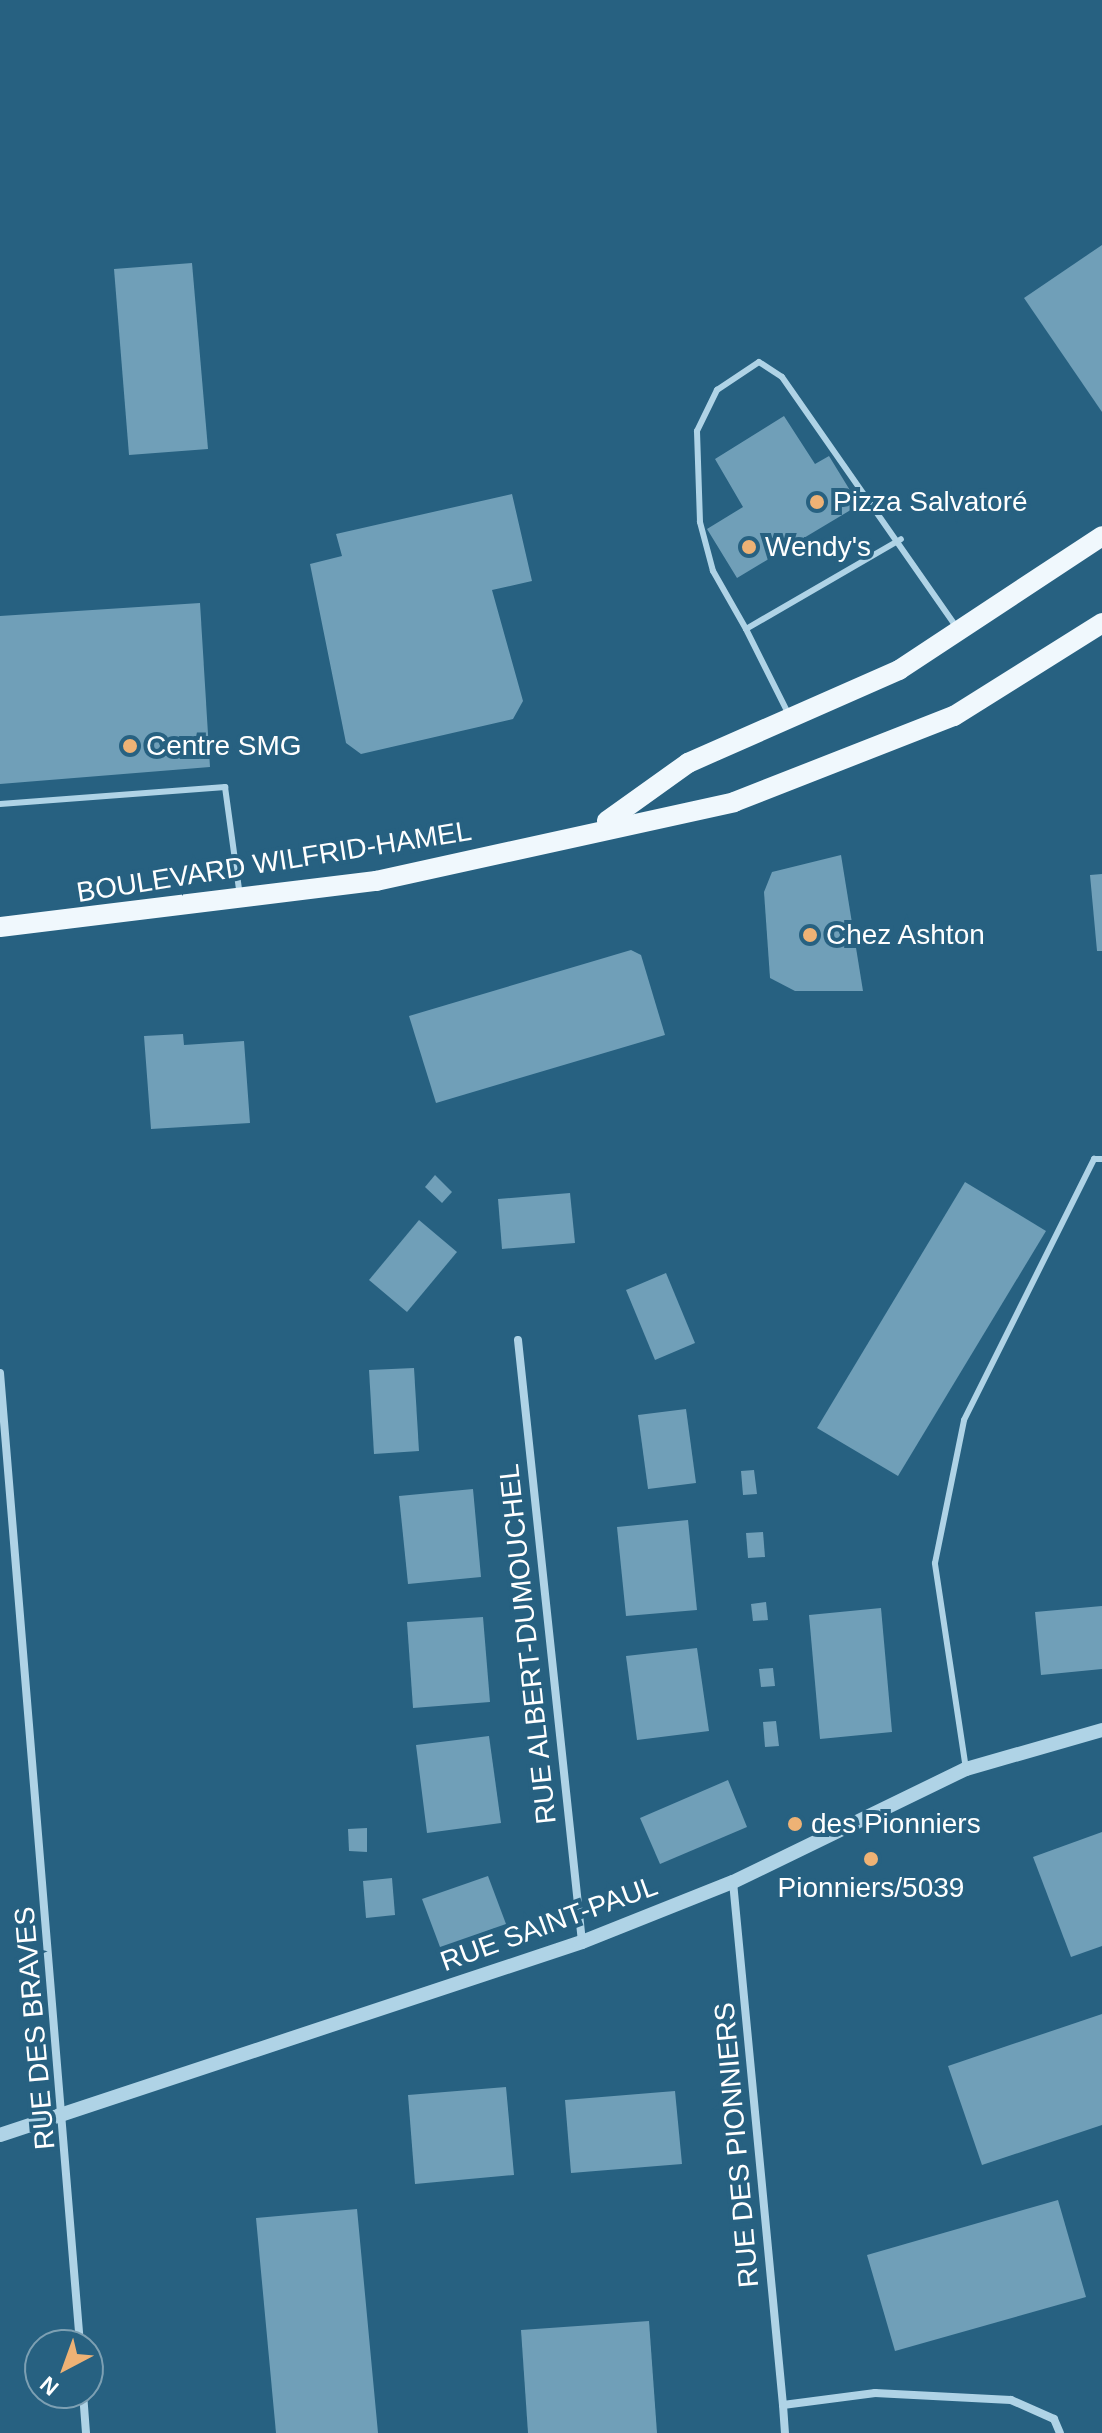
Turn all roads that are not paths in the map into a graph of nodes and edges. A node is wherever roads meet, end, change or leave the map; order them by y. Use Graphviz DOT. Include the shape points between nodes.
graph roads {
  1 [pos="1102,536"];
  2 [pos="901,539"];
  3 [pos="1102,623"];
  4 [pos="746,629"];
  5 [pos="959,631"];
  6 [pos="791,718"];
  7 [pos="0,804"];
  8 [pos="600,826"];
  9 [pos="241,899"];
  10 [pos="0,927"];
  11 [pos="1102,1159"];
  12 [pos="518,1340"];
  13 [pos="0,1373"];
  14 [pos="1102,1730"];
  15 [pos="966,1769"];
  16 [pos="733,1882"];
  17 [pos="582,1942"];
  18 [pos="65,2117"];
  19 [pos="0,2135"];
  20 [pos="79,2329"];
  21 [pos="783,2405"];
  22 [pos="84,2409"];
  23 [pos="86,2433"];
  24 [pos="785,2433"];
  25 [pos="1060,2433"];
  1 -- 5 [label="main road, BOULEVARD WILFRID-HAMEL"];
  2 -- 4 [label="lane"];
  2 -- 4 [label="lane" via="782,377 759,362 743,367 717,390 697,431 700,522 713,571"];
  2 -- 5 [label="lane"];
  3 -- 8 [label="main road, BOULEVARD WILFRID-HAMEL" via="954,716 734,802"];
  4 -- 6 [label="lane"];
  5 -- 6 [label="main road, BOULEVARD WILFRID-HAMEL" via="899,670"];
  6 -- 8 [label="main road, BOULEVARD WILFRID-HAMEL" via="688,763"];
  7 -- 9 [label="lane" via="225,787"];
  8 -- 9 [label="main road, BOULEVARD WILFRID-HAMEL" via="481,860"];
  9 -- 10 [label="main road, BOULEVARD WILFRID-HAMEL"];
  11 -- 15 [label="lane" via="1094,1159 964,1420 935,1563"];
  12 -- 17 [label="street, RUE ALBERT-DUMOUCHEL"];
  13 -- 18 [label="street, RUE DES BRAVES"];
  14 -- 15 [label="street, RUE SAINT-PAUL"];
  15 -- 16 [label="street, RUE SAINT-PAUL"];
  16 -- 17 [label="street, RUE SAINT-PAUL"];
  16 -- 21 [label="street, RUE DES PIONNIERS"];
  17 -- 18 [label="street, RUE SAINT-PAUL"];
  18 -- 19 [label="street, RUE SAINT-PAUL"];
  18 -- 20 [label="street, RUE DES BRAVES"];
  21 -- 24 [label="street, RUE DES PIONNIERS"];
  21 -- 25 [label="street" via="875,2393 1011,2400 1054,2419"];
  22 -- 23 [label="street"];
}
